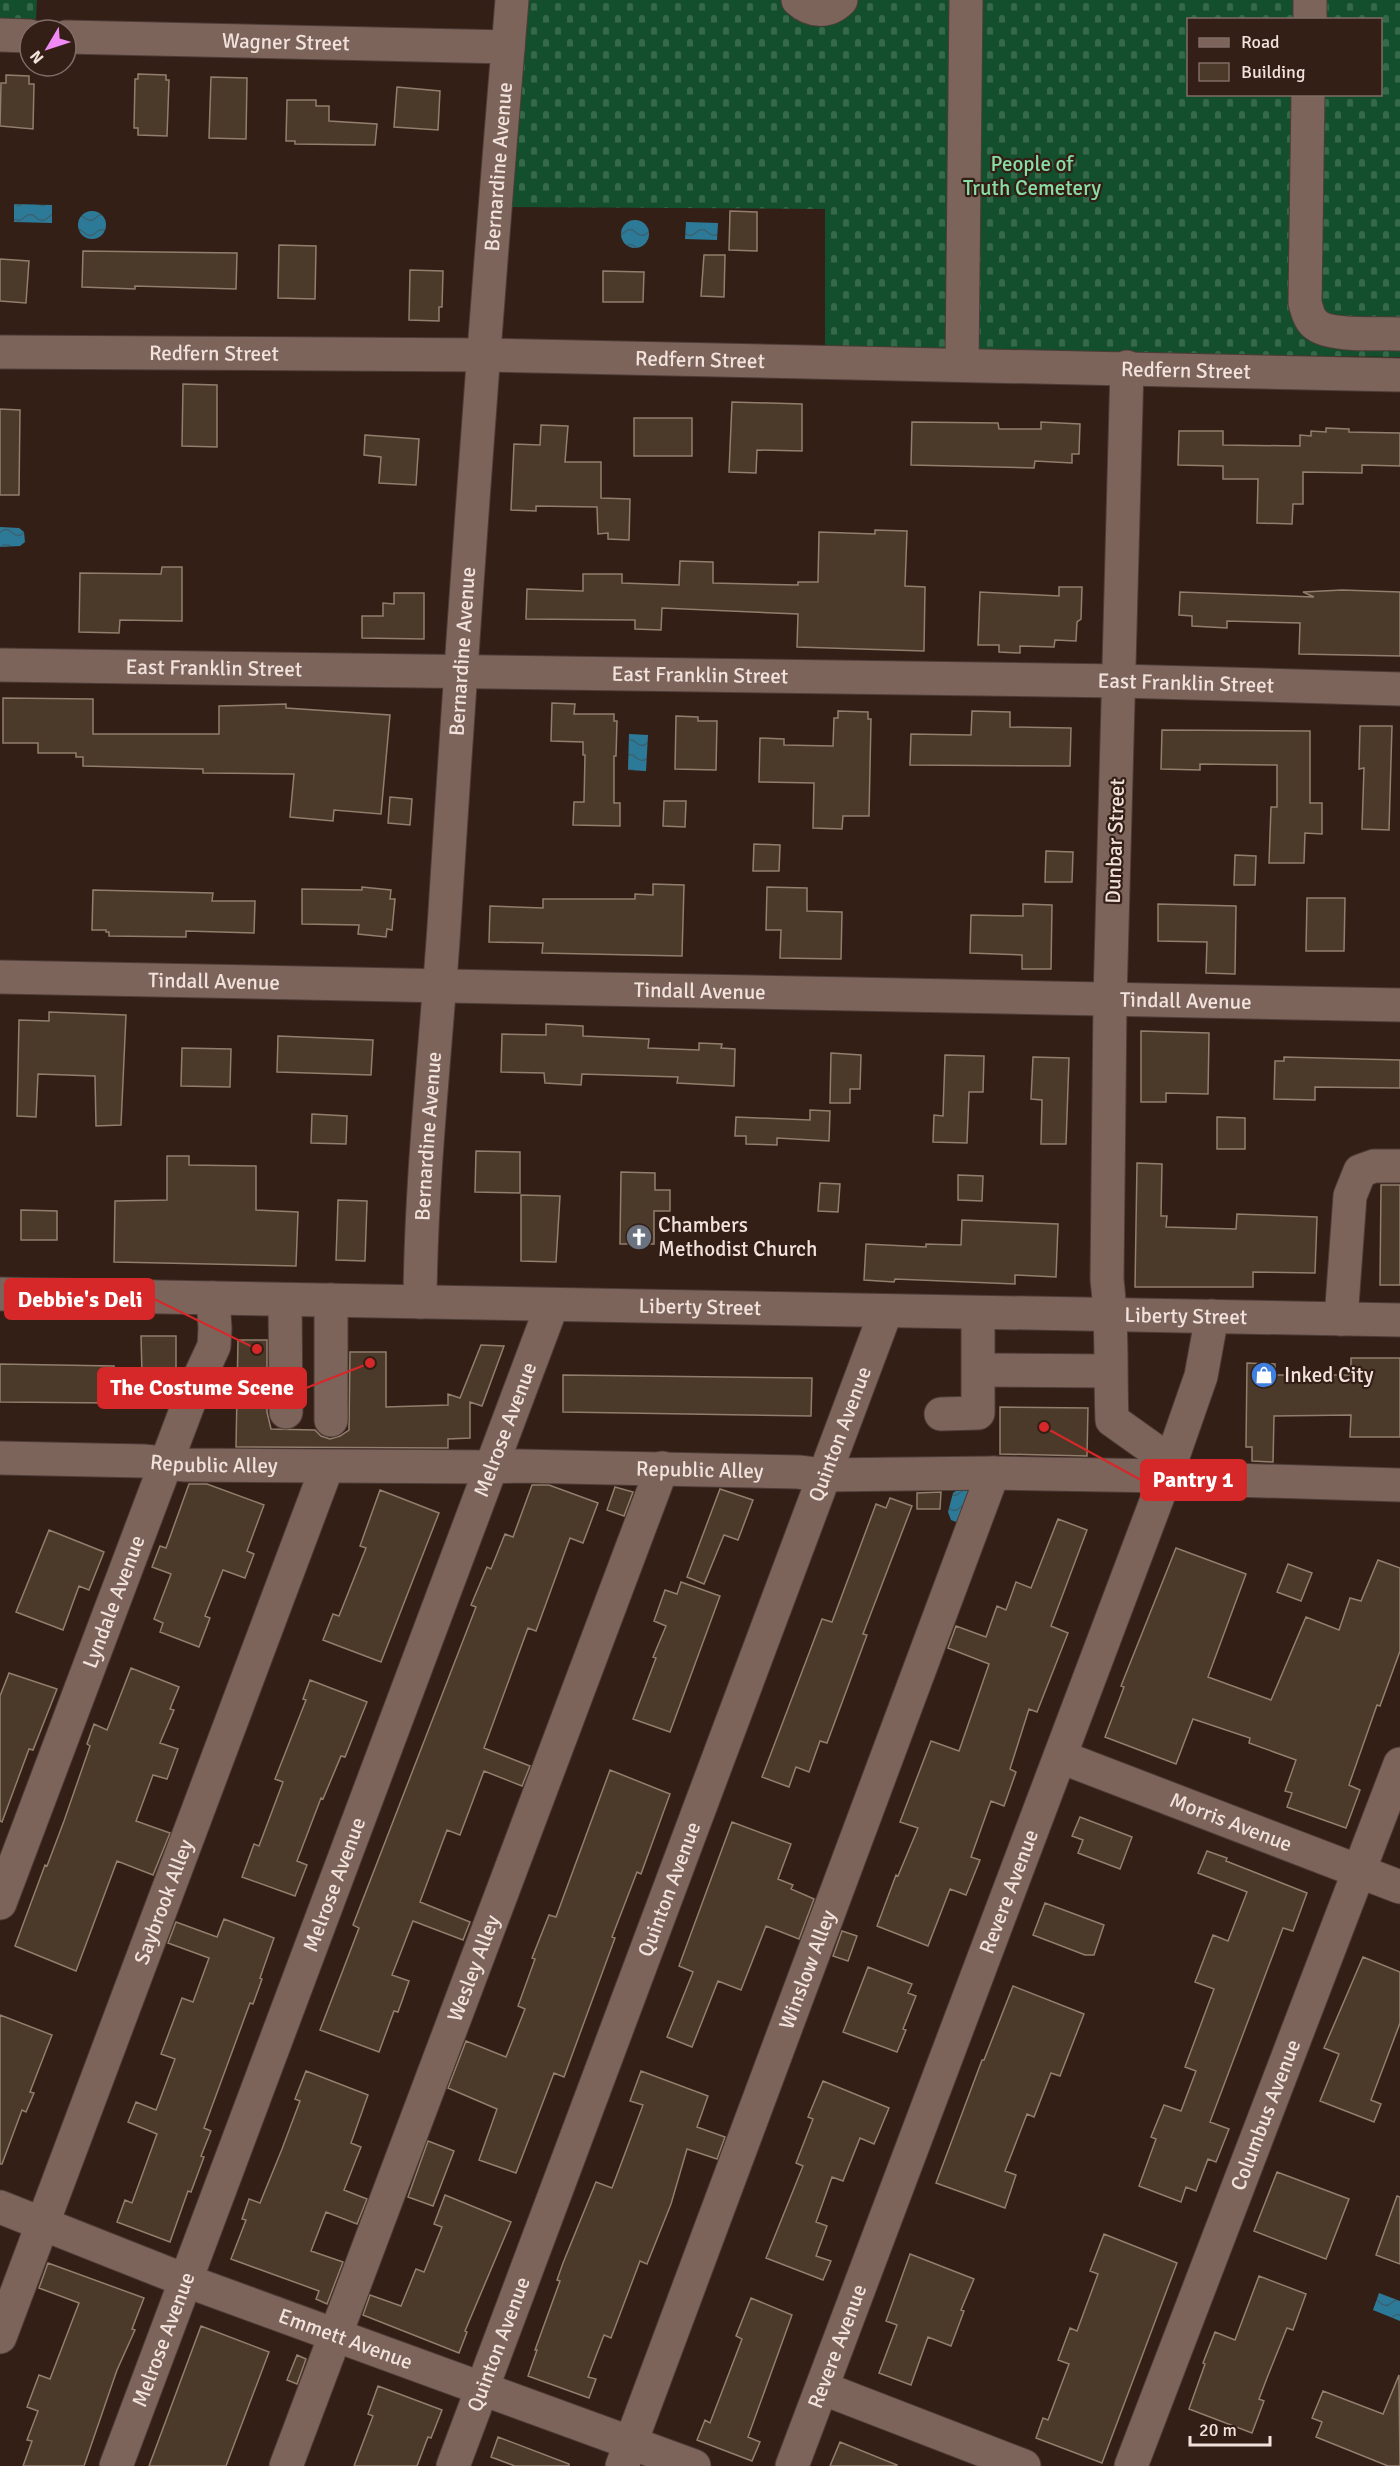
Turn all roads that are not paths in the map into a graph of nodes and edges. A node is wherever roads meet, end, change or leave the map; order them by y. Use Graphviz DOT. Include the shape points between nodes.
graph roads {
  1 [pos="512,0"];
  2 [pos="798,0"];
  3 [pos="841,0"];
  4 [pos="966,0"];
  5 [pos="1310,0"];
  6 [pos="1310,18"];
  7 [pos="0,35"];
  8 [pos="18,36"];
  9 [pos="78,37"];
  10 [pos="508,47"];
  11 [pos="1308,96"];
  12 [pos="1366,333"];
  13 [pos="1400,334"];
  14 [pos="0,352"];
  15 [pos="484,355"];
  16 [pos="962,365"];
  17 [pos="1127,367"];
  18 [pos="1366,374"];
  19 [pos="1400,375"];
  20 [pos="0,665"];
  21 [pos="461,671"];
  22 [pos="1119,681"];
  23 [pos="1400,689"];
  24 [pos="0,977"];
  25 [pos="440,987"];
  26 [pos="1110,1000"];
  27 [pos="1400,1005"];
  28 [pos="1400,1166"];
  29 [pos="0,1294"];
  30 [pos="213,1298"];
  31 [pos="285,1300"];
  32 [pos="331,1300"];
  33 [pos="420,1302"];
  34 [pos="552,1305"];
  35 [pos="886,1311"];
  36 [pos="978,1313"];
  37 [pos="1111,1314"];
  38 [pos="1212,1316"];
  39 [pos="1341,1319"];
  40 [pos="1400,1320"];
  41 [pos="979,1370"];
  42 [pos="1110,1371"];
  43 [pos="286,1412"];
  44 [pos="941,1414"];
  45 [pos="331,1420"];
  46 [pos="0,1458"];
  47 [pos="167,1462"];
  48 [pos="327,1467"];
  49 [pos="493,1467"];
  50 [pos="662,1468"];
  51 [pos="1168,1469"];
  52 [pos="993,1473"];
  53 [pos="823,1475"];
  54 [pos="1400,1485"];
  55 [pos="1061,1757"];
  56 [pos="1400,1764"];
  57 [pos="1358,1871"];
  58 [pos="1400,1887"];
  59 [pos="0,1903"];
  60 [pos="0,2207"];
  61 [pos="44,2224"];
  62 [pos="187,2281"];
  63 [pos="335,2336"];
  64 [pos="0,2337"];
  65 [pos="482,2388"];
  66 [pos="822,2388"];
  67 [pos="626,2454"];
  68 [pos="117,2466"];
  69 [pos="286,2466"];
  70 [pos="453,2466"];
  71 [pos="694,2466"];
  72 [pos="792,2466"];
  73 [pos="1024,2466"];
  74 [pos="1131,2466"];
  1 -- 10 [label="street, Bernardine Avenue"];
  2 -- 3 [label="street" via="807,7 823,10"];
  4 -- 16 [label="street"];
  5 -- 6 [label="street"];
  7 -- 8 [label="street"];
  9 -- 10 [label="street, Wagner Street"];
  10 -- 15 [label="street, Bernardine Avenue"];
  11 -- 12 [label="street" via="1305,303 1315,325"];
  12 -- 13 [label="street"];
  12 -- 18 [label="street"];
  14 -- 15 [label="street, Redfern Street"];
  15 -- 16 [label="street, Redfern Street"];
  15 -- 21 [label="street, Bernardine Avenue"];
  16 -- 17 [label="street, Redfern Street"];
  17 -- 18 [label="street, Redfern Street"];
  17 -- 22 [label="street, Dunbar Street"];
  18 -- 19 [label="street, Redfern Street"];
  20 -- 21 [label="street, East Franklin Street"];
  21 -- 22 [label="street, East Franklin Street"];
  21 -- 25 [label="street, Bernardine Avenue"];
  22 -- 23 [label="street, East Franklin Street"];
  22 -- 26 [label="street, Dunbar Street"];
  24 -- 25 [label="street, Tindall Avenue"];
  25 -- 26 [label="street, Tindall Avenue"];
  25 -- 33 [label="street, Bernardine Avenue" via="424,1189"];
  26 -- 27 [label="street, Tindall Avenue"];
  26 -- 37 [label="street, Dunbar Street" via="1107,1280"];
  28 -- 39 [label="street" via="1374,1166 1360,1171 1350,1196"];
  29 -- 30 [label="street, Liberty Street"];
  30 -- 31 [label="street, Liberty Street"];
  30 -- 47 [label="street, Lyndale Avenue" via="214,1346"];
  31 -- 32 [label="street, Liberty Street"];
  31 -- 43 [label="street"];
  32 -- 33 [label="street, Liberty Street"];
  32 -- 45 [label="street"];
  33 -- 34 [label="street, Liberty Street"];
  34 -- 35 [label="street, Liberty Street"];
  34 -- 49 [label="street, Melrose Avenue"];
  35 -- 36 [label="street, Liberty Street"];
  35 -- 53 [label="street, Quinton Avenue"];
  36 -- 37 [label="street, Liberty Street"];
  36 -- 41 [label="street"];
  37 -- 38 [label="street, Liberty Street"];
  37 -- 42 [label="street, Dunbar Street"];
  38 -- 39 [label="street, Liberty Street"];
  38 -- 51 [label="street, Revere Avenue" via="1201,1376"];
  39 -- 40 [label="street, Liberty Street"];
  41 -- 42 [label="street"];
  41 -- 44 [label="street" via="978,1413"];
  42 -- 51 [label="street, Dunbar Street" via="1112,1420"];
  46 -- 47 [label="street, Republic Alley"];
  47 -- 48 [label="street, Republic Alley"];
  47 -- 59 [label="street, Lyndale Avenue"];
  48 -- 49 [label="street, Republic Alley"];
  48 -- 61 [label="street, Saybrook Alley"];
  49 -- 50 [label="street, Republic Alley"];
  49 -- 62 [label="street, Melrose Avenue"];
  50 -- 53 [label="street, Republic Alley"];
  50 -- 63 [label="street, Wesley Alley"];
  51 -- 52 [label="street, Republic Alley"];
  51 -- 54 [label="street, Republic Alley" via="1200,1479"];
  51 -- 55 [label="street, Revere Avenue"];
  52 -- 53 [label="street, Republic Alley"];
  52 -- 67 [label="street, Winslow Alley"];
  53 -- 65 [label="street, Quinton Avenue"];
  55 -- 57 [label="street, Morris Avenue"];
  55 -- 66 [label="street, Revere Avenue"];
  56 -- 57 [label="street, Columbus Avenue"];
  57 -- 58 [label="street, Morris Avenue"];
  57 -- 74 [label="street, Columbus Avenue"];
  60 -- 61 [label="street, Emmett Avenue"];
  61 -- 62 [label="street, Emmett Avenue"];
  61 -- 64 [label="street, Saybrook Alley"];
  62 -- 63 [label="street, Emmett Avenue"];
  62 -- 68 [label="street, Melrose Avenue"];
  63 -- 65 [label="street, Emmett Avenue"];
  63 -- 69 [label="street, Wesley Alley"];
  65 -- 67 [label="street, Emmett Avenue"];
  65 -- 70 [label="street, Quinton Avenue"];
  66 -- 72 [label="street, Revere Avenue"];
  66 -- 73 [label="street"];
  67 -- 71 [label="street, Emmett Avenue"];
}
